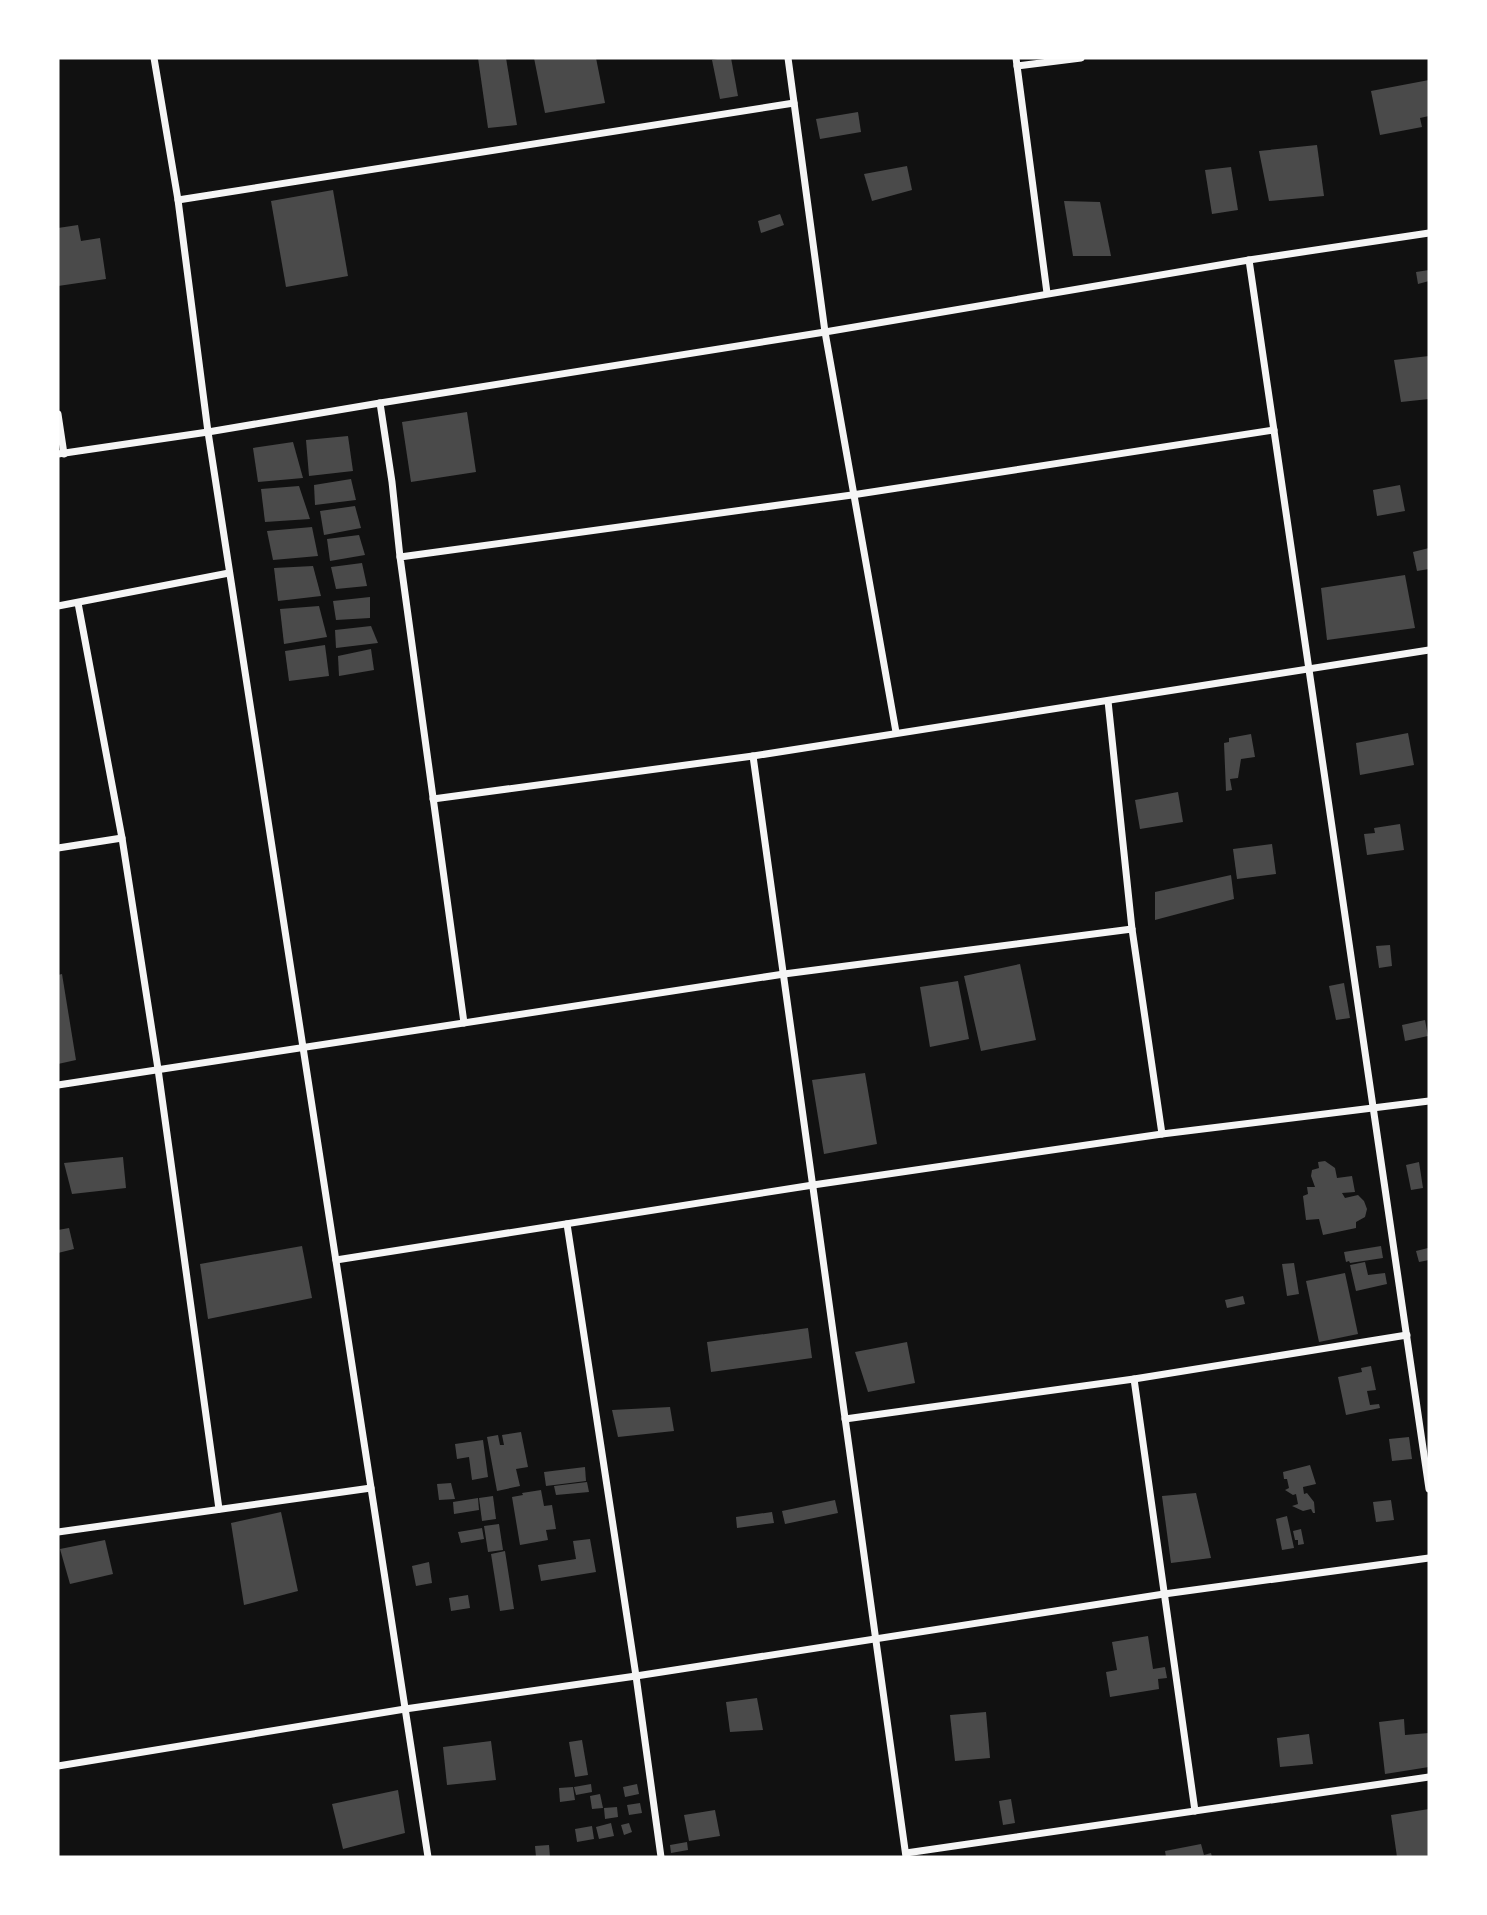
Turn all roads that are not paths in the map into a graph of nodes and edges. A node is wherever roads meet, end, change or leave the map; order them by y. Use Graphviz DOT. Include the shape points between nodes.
graph roads {
  1 [pos="154,58"];
  2 [pos="788,58"];
  3 [pos="1080,58"];
  4 [pos="1017,62"];
  5 [pos="794,103"];
  6 [pos="178,200"];
  7 [pos="1429,233"];
  8 [pos="1249,260"];
  9 [pos="1047,293"];
  10 [pos="825,332"];
  11 [pos="380,403"];
  12 [pos="58,414"];
  13 [pos="1274,430"];
  14 [pos="208,432"];
  15 [pos="61,454"];
  16 [pos="852,495"];
  17 [pos="400,557"];
  18 [pos="229,573"];
  19 [pos="78,603"];
  20 [pos="58,606"];
  21 [pos="1429,650"];
  22 [pos="1309,668"];
  23 [pos="1108,701"];
  24 [pos="896,732"];
  25 [pos="753,756"];
  26 [pos="433,799"];
  27 [pos="122,838"];
  28 [pos="58,848"];
  29 [pos="1132,929"];
  30 [pos="784,974"];
  31 [pos="464,1023"];
  32 [pos="302,1047"];
  33 [pos="158,1069"];
  34 [pos="58,1085"];
  35 [pos="1429,1101"];
  36 [pos="1374,1109"];
  37 [pos="1162,1134"];
  38 [pos="813,1185"];
  39 [pos="567,1224"];
  40 [pos="335,1261"];
  41 [pos="1407,1335"];
  42 [pos="1134,1379"];
  43 [pos="845,1419"];
  44 [pos="371,1488"];
  45 [pos="1429,1489"];
  46 [pos="219,1510"];
  47 [pos="58,1532"];
  48 [pos="1429,1558"];
  49 [pos="1164,1594"];
  50 [pos="876,1639"];
  51 [pos="636,1676"];
  52 [pos="405,1709"];
  53 [pos="58,1766"];
  54 [pos="1429,1777"];
  55 [pos="1195,1811"];
  56 [pos="906,1855"];
  57 [pos="428,1857"];
  58 [pos="661,1857"];
  1 -- 6 [label="street"];
  2 -- 5 [label="street"];
  3 -- 4 [label="street"];
  4 -- 9 [label="street"];
  5 -- 6 [label="street"];
  5 -- 10 [label="street"];
  6 -- 14 [label="street"];
  7 -- 8 [label="street"];
  8 -- 9 [label="street"];
  8 -- 13 [label="street"];
  9 -- 10 [label="street"];
  10 -- 11 [label="street"];
  10 -- 16 [label="street"];
  11 -- 14 [label="street"];
  11 -- 17 [label="street"];
  12 -- 15 [label="street"];
  13 -- 16 [label="street"];
  13 -- 22 [label="street"];
  14 -- 15 [label="street"];
  14 -- 18 [label="street"];
  16 -- 17 [label="street"];
  16 -- 24 [label="street"];
  17 -- 26 [label="street"];
  18 -- 19 [label="street"];
  18 -- 32 [label="street"];
  19 -- 20 [label="street"];
  19 -- 27 [label="street"];
  21 -- 22 [label="street"];
  22 -- 23 [label="street"];
  22 -- 36 [label="street"];
  23 -- 24 [label="street"];
  23 -- 29 [label="street"];
  24 -- 25 [label="street"];
  25 -- 26 [label="street"];
  25 -- 30 [label="street"];
  26 -- 31 [label="street"];
  27 -- 28 [label="street"];
  27 -- 33 [label="street"];
  29 -- 30 [label="street"];
  29 -- 37 [label="street"];
  30 -- 31 [label="street"];
  30 -- 38 [label="street"];
  31 -- 32 [label="street"];
  32 -- 33 [label="street"];
  32 -- 40 [label="street"];
  33 -- 34 [label="street"];
  33 -- 46 [label="street"];
  35 -- 36 [label="street"];
  36 -- 37 [label="street"];
  36 -- 41 [label="street"];
  37 -- 38 [label="street"];
  38 -- 39 [label="street"];
  38 -- 43 [label="street"];
  39 -- 40 [label="street"];
  39 -- 51 [label="street"];
  40 -- 44 [label="street"];
  41 -- 42 [label="street"];
  41 -- 45 [label="street"];
  42 -- 43 [label="street"];
  42 -- 49 [label="street"];
  43 -- 50 [label="street"];
  44 -- 46 [label="street"];
  44 -- 52 [label="street"];
  46 -- 47 [label="street"];
  48 -- 49 [label="street"];
  49 -- 50 [label="street"];
  49 -- 55 [label="street"];
  50 -- 51 [label="street"];
  50 -- 56 [label="street"];
  51 -- 52 [label="street"];
  51 -- 58 [label="street"];
  52 -- 53 [label="street"];
  52 -- 57 [label="street"];
  54 -- 55 [label="street"];
  55 -- 56 [label="street"];
}
